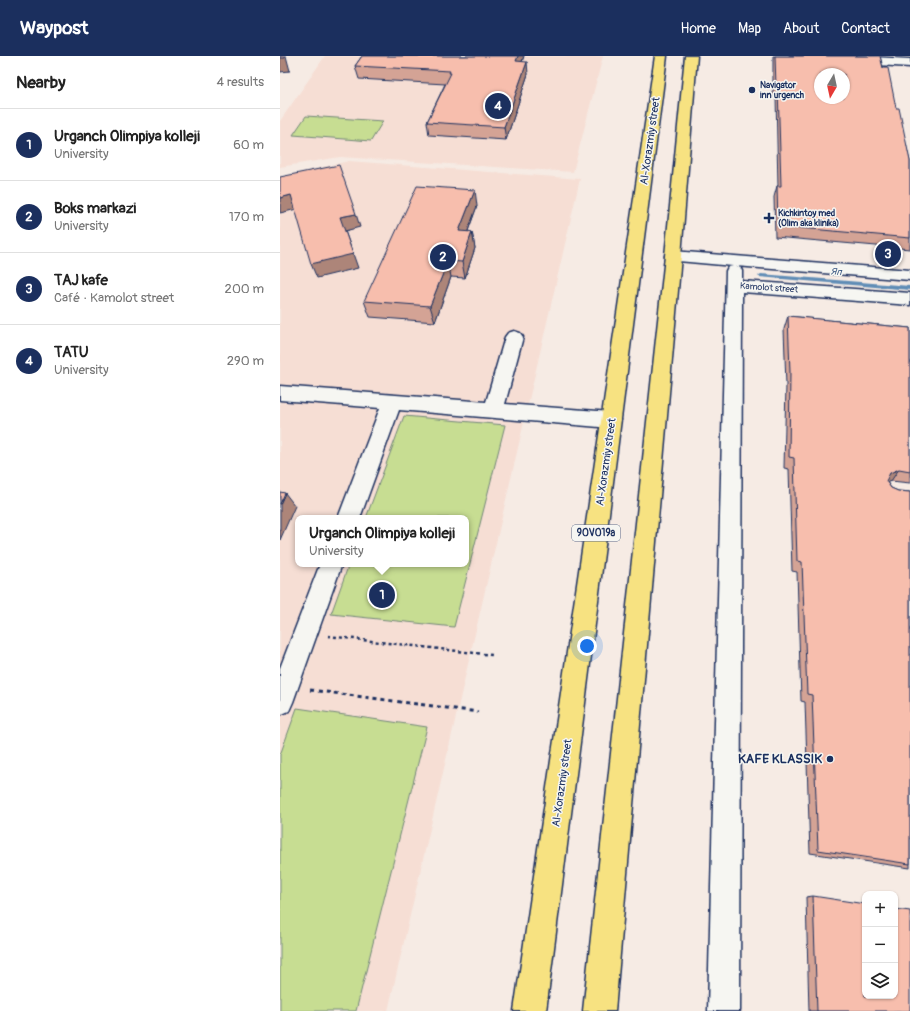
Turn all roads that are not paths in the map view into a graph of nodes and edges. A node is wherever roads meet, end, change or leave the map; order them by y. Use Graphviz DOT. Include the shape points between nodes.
graph roads {
  1 [pos="661,56"];
  2 [pos="691,56"];
  3 [pos="796,56"];
  4 [pos="907,60"];
  5 [pos="910,75"];
  6 [pos="673,256"];
  7 [pos="733,261"];
  8 [pos="910,275"];
  9 [pos="734,286"];
  10 [pos="910,299"];
  11 [pos="514,337"];
  12 [pos="280,393"];
  13 [pos="392,402"];
  14 [pos="494,410"];
  15 [pos="611,420"];
  16 [pos="350,515"];
  17 [pos="331,567"];
  18 [pos="283,695"];
  19 [pos="530,1011"];
  20 [pos="599,1011"];
  21 [pos="724,1011"];
  1 -- 15 [label="main road, Al-Xorazmiy street / 90V019a"];
  2 -- 6 [label="main road"];
  3 -- 4 [label="street"];
  4 -- 5 [label="street"];
  6 -- 7 [label="street"];
  6 -- 20 [label="main road"];
  7 -- 8 [label="street"];
  7 -- 9 [label="street, Kamolot street"];
  9 -- 10 [label="street, Kamolot street"];
  9 -- 21 [label="street"];
  11 -- 14 [label="street"];
  12 -- 13 [label="street"];
  13 -- 14 [label="street"];
  13 -- 16 [label="street"];
  14 -- 15 [label="street"];
  15 -- 19 [label="main road, Al-Xorazmiy street / 90V019a"];
  17 -- 18 [label="street"];
}
